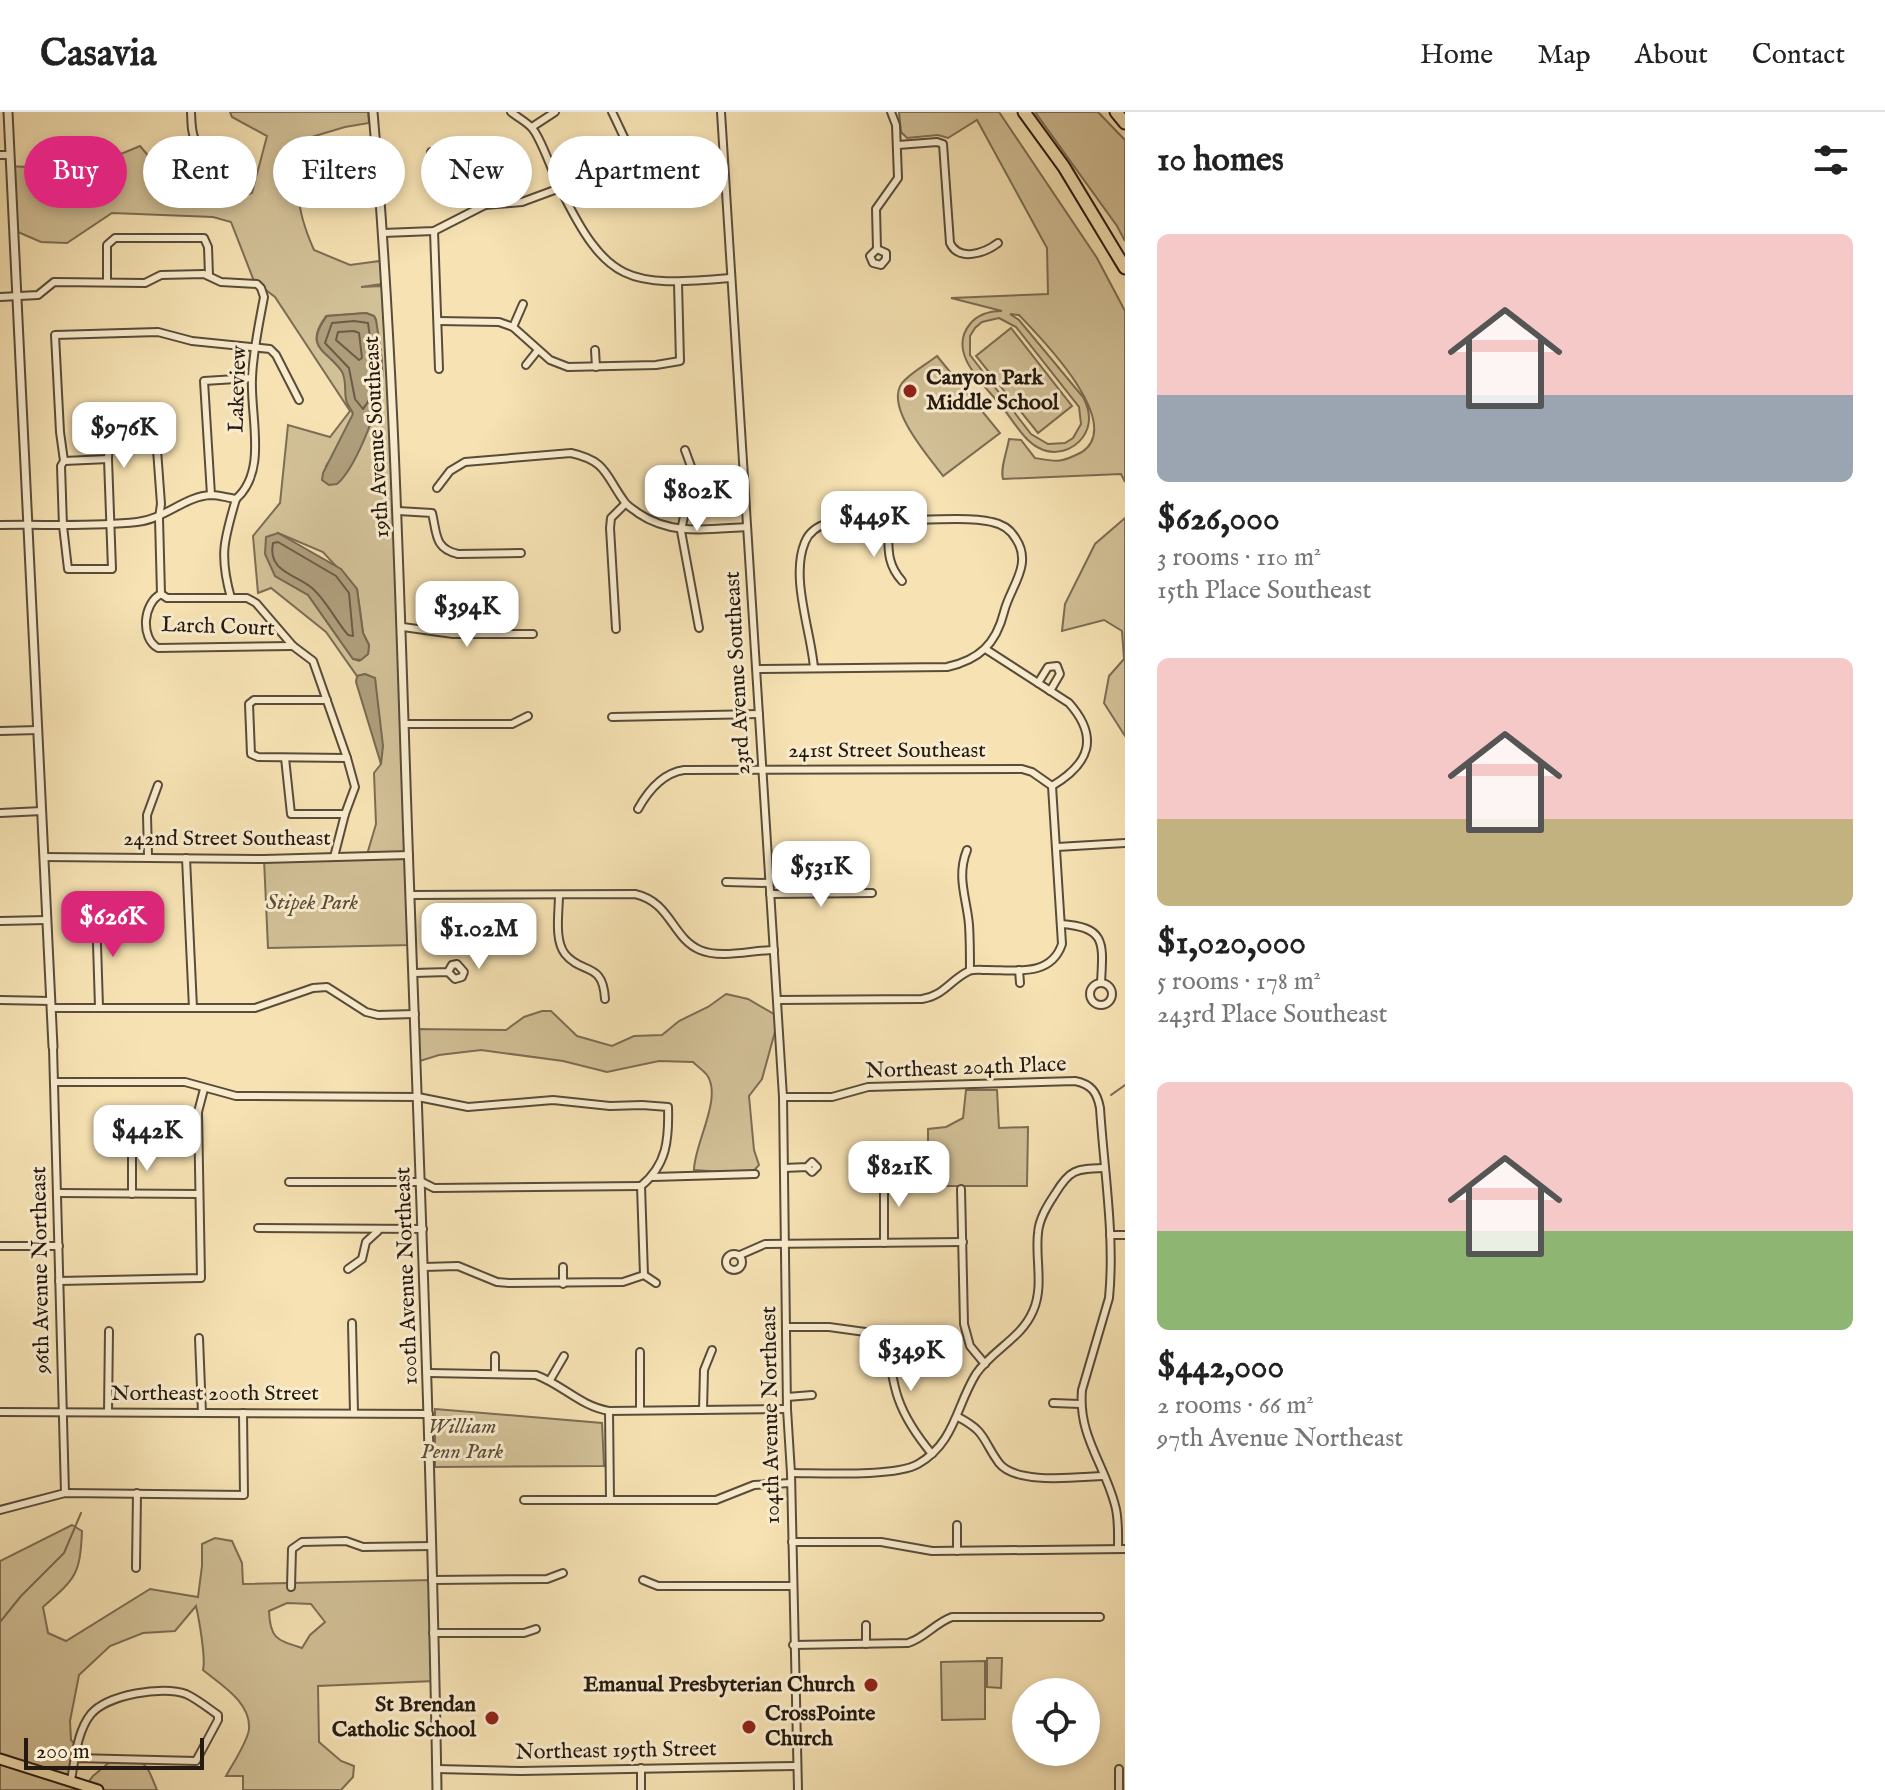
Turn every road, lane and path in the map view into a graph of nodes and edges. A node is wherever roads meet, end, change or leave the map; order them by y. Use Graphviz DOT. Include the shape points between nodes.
graph roads {
  1 [pos="8,112"];
  2 [pos="191,112"];
  3 [pos="373,112"];
  4 [pos="511,112"];
  5 [pos="555,112"];
  6 [pos="612,112"];
  7 [pos="721,112"];
  8 [pos="891,112"];
  9 [pos="1024,112"];
  10 [pos="1116,112"];
  11 [pos="1125,123"];
  12 [pos="532,127"];
  13 [pos="193,136"];
  14 [pos="375,136"];
  15 [pos="624,136"];
  16 [pos="898,145"];
  17 [pos="0,155"];
  18 [pos="10,155"];
  19 [pos="548,162"];
  20 [pos="1086,204"];
  21 [pos="381,208"];
  22 [pos="479,208"];
  23 [pos="571,208"];
  24 [pos="434,231"];
  25 [pos="383,233"];
  26 [pos="998,243"];
  27 [pos="877,249"];
  28 [pos="1125,258"];
  29 [pos="1125,268"];
  30 [pos="209,276"];
  31 [pos="730,278"];
  32 [pos="107,282"];
  33 [pos="678,283"];
  34 [pos="17,296"];
  35 [pos="0,297"];
  36 [pos="523,304"];
  37 [pos="438,321"];
  38 [pos="513,327"];
  39 [pos="256,348"];
  40 [pos="538,350"];
  41 [pos="595,350"];
  42 [pos="526,365"];
  43 [pos="596,367"];
  44 [pos="439,369"];
  45 [pos="252,378"];
  46 [pos="299,400"];
  47 [pos="685,450"];
  48 [pos="108,459"];
  49 [pos="64,461"];
  50 [pos="437,488"];
  51 [pos="211,495"];
  52 [pos="236,499"];
  53 [pos="625,504"];
  54 [pos="398,511"];
  55 [pos="159,518"];
  56 [pos="888,521"];
  57 [pos="28,524"];
  58 [pos="111,524"];
  59 [pos="0,525"];
  60 [pos="63,526"];
  61 [pos="747,527"];
  62 [pos="681,531"];
  63 [pos="521,553"];
  64 [pos="902,581"];
  65 [pos="161,594"];
  66 [pos="231,598"];
  67 [pos="403,627"];
  68 [pos="699,628"];
  69 [pos="616,629"];
  70 [pos="533,634"];
  71 [pos="293,646"];
  72 [pos="987,650"];
  73 [pos="814,668"];
  74 [pos="757,669"];
  75 [pos="1038,683"];
  76 [pos="1050,691"];
  77 [pos="327,700"];
  78 [pos="759,714"];
  79 [pos="528,716"];
  80 [pos="612,717"];
  81 [pos="405,724"];
  82 [pos="38,730"];
  83 [pos="0,731"];
  84 [pos="285,758"];
  85 [pos="347,758"];
  86 [pos="761,770"];
  87 [pos="158,785"];
  88 [pos="1052,786"];
  89 [pos="638,809"];
  90 [pos="42,811"];
  91 [pos="0,813"];
  92 [pos="345,814"];
  93 [pos="1125,843"];
  94 [pos="1057,847"];
  95 [pos="967,850"];
  96 [pos="409,855"];
  97 [pos="148,856"];
  98 [pos="44,857"];
  99 [pos="334,857"];
  100 [pos="186,858"];
  101 [pos="726,882"];
  102 [pos="769,883"];
  103 [pos="872,893"];
  104 [pos="770,894"];
  105 [pos="410,895"];
  106 [pos="559,895"];
  107 [pos="96,912"];
  108 [pos="47,920"];
  109 [pos="0,921"];
  110 [pos="1061,924"];
  111 [pos="774,950"];
  112 [pos="970,970"];
  113 [pos="1019,970"];
  114 [pos="448,972"];
  115 [pos="414,973"];
  116 [pos="1020,983"];
  117 [pos="1101,983"];
  118 [pos="605,999"];
  119 [pos="0,1000"];
  120 [pos="777,1000"];
  121 [pos="51,1005"];
  122 [pos="99,1007"];
  123 [pos="193,1008"];
  124 [pos="415,1014"];
  125 [pos="780,1040"];
  126 [pos="53,1047"];
  127 [pos="416,1048"];
  128 [pos="54,1082"];
  129 [pos="204,1089"];
  130 [pos="418,1097"];
  131 [pos="783,1097"];
  132 [pos="132,1152"];
  133 [pos="807,1167"];
  134 [pos="784,1168"];
  135 [pos="1104,1168"];
  136 [pos="906,1170"];
  137 [pos="755,1174"];
  138 [pos="653,1177"];
  139 [pos="289,1182"];
  140 [pos="422,1182"];
  141 [pos="641,1186"];
  142 [pos="961,1189"];
  143 [pos="57,1193"];
  144 [pos="132,1194"];
  145 [pos="199,1194"];
  146 [pos="258,1228"];
  147 [pos="382,1229"];
  148 [pos="423,1229"];
  149 [pos="1110,1235"];
  150 [pos="1125,1235"];
  151 [pos="963,1242"];
  152 [pos="884,1243"];
  153 [pos="784,1245"];
  154 [pos="0,1246"];
  155 [pos="59,1246"];
  156 [pos="740,1255"];
  157 [pos="424,1267"];
  158 [pos="563,1267"];
  159 [pos="348,1269"];
  160 [pos="644,1275"];
  161 [pos="59,1281"];
  162 [pos="656,1283"];
  163 [pos="563,1284"];
  164 [pos="352,1323"];
  165 [pos="787,1327"];
  166 [pos="109,1331"];
  167 [pos="199,1338"];
  168 [pos="712,1350"];
  169 [pos="640,1352"];
  170 [pos="495,1356"];
  171 [pos="564,1356"];
  172 [pos="985,1364"];
  173 [pos="429,1373"];
  174 [pos="495,1373"];
  175 [pos="550,1380"];
  176 [pos="812,1395"];
  177 [pos="787,1397"];
  178 [pos="1053,1403"];
  179 [pos="1080,1404"];
  180 [pos="787,1409"];
  181 [pos="640,1410"];
  182 [pos="703,1410"];
  183 [pos="609,1411"];
  184 [pos="0,1412"];
  185 [pos="63,1412"];
  186 [pos="108,1412"];
  187 [pos="202,1413"];
  188 [pos="243,1413"];
  189 [pos="354,1413"];
  190 [pos="429,1414"];
  191 [pos="958,1417"];
  192 [pos="932,1454"];
  193 [pos="791,1473"];
  194 [pos="1103,1476"];
  195 [pos="791,1483"];
  196 [pos="65,1493"];
  197 [pos="137,1493"];
  198 [pos="610,1499"];
  199 [pos="524,1500"];
  200 [pos="0,1510"];
  201 [pos="957,1525"];
  202 [pos="792,1542"];
  203 [pos="432,1546"];
  204 [pos="1122,1549"];
  205 [pos="957,1551"];
  206 [pos="136,1568"];
  207 [pos="563,1573"];
  208 [pos="432,1580"];
  209 [pos="643,1580"];
  210 [pos="793,1586"];
  211 [pos="291,1587"];
  212 [pos="1100,1617"];
  213 [pos="866,1625"];
  214 [pos="536,1629"];
  215 [pos="433,1633"];
  216 [pos="866,1644"];
  217 [pos="793,1645"];
  218 [pos="75,1758"];
  219 [pos="0,1759"];
  220 [pos="796,1766"];
  221 [pos="641,1768"];
  222 [pos="437,1769"];
  223 [pos="1119,1769"];
  224 [pos="71,1780"];
  225 [pos="98,1790"];
  226 [pos="437,1790"];
  227 [pos="641,1790"];
  228 [pos="798,1790"];
  229 [pos="1119,1790"];
  1 -- 18 [label="street"];
  2 -- 13 [label="street"];
  3 -- 14 [label="street, 19th Avenue Southeast"];
  4 -- 12 [label="street"];
  5 -- 12 [label="street"];
  6 -- 15 [label="street"];
  7 -- 31 [label="street, 23rd Avenue Southeast"];
  8 -- 16 [label="street"];
  9 -- 20 [label="highway"];
  10 -- 11 [label="highway"];
  12 -- 19 [label="street"];
  16 -- 26 [label="street" via="943,144 953,249 959,254 986,252"];
  16 -- 27 [label="street" via="898,178 876,209"];
  17 -- 18 [label="street"];
  18 -- 34 [label="street"];
  20 -- 28 [label="highway" via="1099,215"];
  20 -- 29 [label="highway"];
  21 -- 25 [label="street, 19th Avenue Southeast"];
  22 -- 24 [label="street"];
  23 -- 33 [label="street" via="590,244 618,269 646,281"];
  24 -- 25 [label="street"];
  24 -- 37 [label="street"];
  25 -- 54 [label="street, 19th Avenue Southeast"];
  30 -- 32 [label="street"];
  30 -- 32 [label="street" via="204,238 115,238 107,245"];
  30 -- 39 [label="street, Lakeview" via="261,288"];
  31 -- 33 [label="street"];
  31 -- 61 [label="street, 23rd Avenue Southeast"];
  32 -- 34 [label="street" via="54,282 38,295"];
  33 -- 43 [label="street" via="680,361"];
  34 -- 35 [label="street"];
  34 -- 57 [label="street"];
  36 -- 38 [label="street"];
  37 -- 38 [label="street"];
  37 -- 44 [label="street"];
  38 -- 40 [label="street"];
  39 -- 45 [label="street, Lakeview"];
  39 -- 46 [label="street" via="276,355"];
  39 -- 49 [label="street" via="158,332 55,335"];
  40 -- 42 [label="street"];
  40 -- 43 [label="street" via="568,367"];
  41 -- 43 [label="street"];
  45 -- 51 [label="street" via="204,381"];
  45 -- 52 [label="street, Lakeview" via="255,465 248,489"];
  47 -- 62 [label="street" via="693,472"];
  48 -- 49 [label="street"];
  48 -- 55 [label="street" via="110,416 154,409"];
  48 -- 58 [label="street"];
  49 -- 60 [label="street"];
  50 -- 53 [label="street" via="465,462 571,453 600,465"];
  51 -- 52 [label="street"];
  51 -- 55 [label="street" via="178,505"];
  52 -- 66 [label="street, Lakeview" via="223,546"];
  53 -- 62 [label="street" via="651,521"];
  53 -- 69 [label="street" via="611,518 610,528"];
  54 -- 63 [label="street" via="432,513 437,541 449,552"];
  54 -- 67 [label="street, 19th Avenue Southeast"];
  55 -- 58 [label="street"];
  55 -- 65 [label="street"];
  56 -- 64 [label="street" via="889,560"];
  56 -- 72 [label="street" via="997,523 1017,540 1023,562 1019,578"];
  56 -- 73 [label="street" via="828,522 808,535 801,569"];
  57 -- 59 [label="street"];
  57 -- 60 [label="street"];
  57 -- 82 [label="street"];
  58 -- 60 [label="street"];
  58 -- 60 [label="street" via="112,569 68,569"];
  61 -- 62 [label="street"];
  61 -- 74 [label="street, 23rd Avenue Southeast"];
  62 -- 68 [label="street"];
  65 -- 66 [label="street"];
  65 -- 71 [label="street, Larch Court" via="147,606 147,637 158,648"];
  66 -- 71 [label="street" via="256,603"];
  67 -- 70 [label="street" via="453,634"];
  67 -- 81 [label="street, 19th Avenue Southeast"];
  71 -- 77 [label="street" via="313,661"];
  72 -- 73 [label="street" via="947,667"];
  72 -- 75 [label="street"];
  73 -- 74 [label="street"];
  74 -- 78 [label="street, 23rd Avenue Southeast"];
  75 -- 76 [label="street"];
  75 -- 76 [label="street" via="1048,667 1057,666 1060,674"];
  76 -- 88 [label="street" via="1080,716 1087,741 1080,765"];
  77 -- 84 [label="street" via="249,704 251,754"];
  77 -- 85 [label="street"];
  78 -- 80 [label="street"];
  78 -- 86 [label="street, 23rd Avenue Southeast"];
  79 -- 81 [label="street" via="512,724"];
  81 -- 96 [label="street, 19th Avenue Southeast"];
  82 -- 83 [label="street"];
  82 -- 90 [label="street"];
  84 -- 85 [label="street"];
  84 -- 92 [label="street" via="291,814"];
  85 -- 92 [label="street" via="355,787"];
  86 -- 88 [label="street, 241st Street Southeast" via="1022,769"];
  86 -- 89 [label="street, 241st Street Southeast" via="675,771 645,796"];
  86 -- 102 [label="street, 23rd Avenue Southeast"];
  87 -- 97 [label="street" via="147,815"];
  88 -- 94 [label="street"];
  90 -- 91 [label="street"];
  90 -- 98 [label="street"];
  92 -- 99 [label="street"];
  93 -- 94 [label="street"];
  94 -- 110 [label="street"];
  95 -- 112 [label="street" via="961,865"];
  96 -- 99 [label="street, 242nd Street Southeast"];
  96 -- 105 [label="street, 19th Avenue Southeast"];
  97 -- 98 [label="street, 242nd Street Southeast"];
  97 -- 100 [label="street, 242nd Street Southeast"];
  98 -- 108 [label="street"];
  99 -- 100 [label="street, 242nd Street Southeast"];
  100 -- 123 [label="street"];
  101 -- 102 [label="street"];
  102 -- 104 [label="street, 23rd Avenue Southeast"];
  103 -- 104 [label="street"];
  104 -- 111 [label="street, 23rd Avenue Southeast"];
  105 -- 106 [label="street"];
  105 -- 115 [label="street, 19th Avenue Southeast"];
  106 -- 111 [label="street" via="645,896 699,950"];
  106 -- 118 [label="street" via="564,953 594,970 602,979"];
  107 -- 122 [label="street"];
  108 -- 109 [label="street"];
  108 -- 121 [label="street"];
  110 -- 113 [label="street" via="1062,944 1054,961 1039,969"];
  110 -- 117 [label="street" via="1087,927 1098,935"];
  111 -- 120 [label="street, 23rd Avenue Southeast"];
  112 -- 113 [label="street"];
  112 -- 120 [label="street" via="946,990 922,999"];
  113 -- 116 [label="street"];
  114 -- 115 [label="street"];
  115 -- 124 [label="street, 19th Avenue Southeast"];
  119 -- 121 [label="street"];
  120 -- 125 [label="street, 23rd Avenue Southeast"];
  121 -- 122 [label="street"];
  121 -- 126 [label="street"];
  122 -- 123 [label="street"];
  123 -- 124 [label="street" via="255,1008 327,987 366,1012"];
  124 -- 127 [label="street, 19th Avenue Southeast"];
  125 -- 131 [label="street, 104th Avenue Northeast"];
  126 -- 128 [label="street, 96th Avenue Northeast"];
  127 -- 130 [label="street, 100th Avenue Northeast"];
  128 -- 129 [label="street" via="185,1082"];
  128 -- 143 [label="street, 96th Avenue Northeast"];
  129 -- 130 [label="street" via="236,1096"];
  129 -- 145 [label="street" via="198,1112"];
  130 -- 138 [label="street" via="468,1107 553,1100 668,1107 669,1141"];
  130 -- 140 [label="street, 100th Avenue Northeast"];
  131 -- 134 [label="street, 104th Avenue Northeast"];
  131 -- 135 [label="street, Northeast 204th Place" via="832,1097 868,1087 1075,1081 1098,1096"];
  132 -- 144 [label="street"];
  133 -- 134 [label="street"];
  134 -- 153 [label="street, 104th Avenue Northeast"];
  135 -- 149 [label="street"];
  135 -- 172 [label="street" via="1070,1173 1056,1191 1038,1233 1034,1311 1015,1338"];
  136 -- 152 [label="street" via="884,1189"];
  137 -- 138 [label="street"];
  138 -- 141 [label="street"];
  139 -- 140 [label="street"];
  140 -- 141 [label="street" via="434,1188"];
  140 -- 148 [label="street, 100th Avenue Northeast"];
  141 -- 160 [label="street"];
  142 -- 151 [label="street"];
  143 -- 144 [label="street"];
  143 -- 155 [label="street, 96th Avenue Northeast"];
  144 -- 145 [label="street"];
  145 -- 161 [label="street" via="201,1278"];
  146 -- 147 [label="street"];
  147 -- 148 [label="street"];
  147 -- 159 [label="street" via="371,1235 362,1259"];
  148 -- 157 [label="street, 100th Avenue Northeast"];
  149 -- 150 [label="street"];
  149 -- 179 [label="street" via="1109,1298"];
  151 -- 152 [label="street"];
  151 -- 172 [label="street" via="966,1336"];
  152 -- 153 [label="street"];
  153 -- 156 [label="street" via="760,1245"];
  153 -- 165 [label="street, 104th Avenue Northeast"];
  154 -- 155 [label="street"];
  155 -- 161 [label="street, 96th Avenue Northeast"];
  157 -- 163 [label="street" via="458,1266 497,1282"];
  157 -- 173 [label="street, 100th Avenue Northeast"];
  158 -- 163 [label="street"];
  160 -- 162 [label="street"];
  160 -- 163 [label="street" via="623,1282"];
  161 -- 185 [label="street, 96th Avenue Northeast"];
  164 -- 189 [label="street"];
  165 -- 177 [label="street, 104th Avenue Northeast"];
  165 -- 192 [label="street" via="887,1335 900,1406"];
  166 -- 186 [label="street"];
  167 -- 187 [label="street"];
  168 -- 182 [label="street" via="704,1370"];
  169 -- 181 [label="street"];
  170 -- 174 [label="street"];
  171 -- 175 [label="street"];
  172 -- 191 [label="street"];
  173 -- 174 [label="street"];
  173 -- 190 [label="street, 100th Avenue Northeast"];
  174 -- 175 [label="street"];
  175 -- 183 [label="street" via="592,1408"];
  176 -- 177 [label="street"];
  177 -- 180 [label="street, 104th Avenue Northeast"];
  178 -- 179 [label="street"];
  179 -- 194 [label="street"];
  180 -- 182 [label="street"];
  180 -- 193 [label="street, 104th Avenue Northeast"];
  181 -- 182 [label="street"];
  181 -- 183 [label="street"];
  183 -- 198 [label="street"];
  184 -- 185 [label="street, Northeast 200th Street"];
  185 -- 186 [label="street, Northeast 200th Street"];
  185 -- 196 [label="street, 96th Avenue Northeast"];
  186 -- 187 [label="street, Northeast 200th Street"];
  187 -- 188 [label="street, Northeast 200th Street"];
  188 -- 189 [label="street, Northeast 200th Street"];
  188 -- 197 [label="street" via="244,1495"];
  189 -- 190 [label="street, Northeast 200th Street"];
  190 -- 203 [label="street, 100th Avenue Northeast"];
  191 -- 192 [label="street" via="945,1443"];
  191 -- 194 [label="street" via="984,1434 1000,1463 1018,1476"];
  192 -- 193 [label="street" via="899,1471"];
  193 -- 195 [label="street, 104th Avenue Northeast"];
  194 -- 204 [label="street"];
  195 -- 198 [label="street" via="754,1485 716,1500"];
  195 -- 202 [label="street, 104th Avenue Northeast"];
  196 -- 197 [label="street"];
  196 -- 200 [label="street"];
  197 -- 206 [label="street"];
  198 -- 199 [label="street"];
  201 -- 205 [label="street"];
  202 -- 205 [label="street" via="881,1542"];
  202 -- 210 [label="street, 104th Avenue Northeast"];
  203 -- 208 [label="street, 100th Avenue Northeast"];
  203 -- 211 [label="street" via="302,1542 292,1549"];
  204 -- 205 [label="street"];
  207 -- 208 [label="street" via="547,1579"];
  208 -- 215 [label="street, 100th Avenue Northeast"];
  209 -- 210 [label="street" via="658,1586"];
  210 -- 217 [label="street, 104th Avenue Northeast"];
  212 -- 216 [label="street" via="952,1617 908,1643"];
  213 -- 216 [label="street"];
  214 -- 215 [label="street"];
  215 -- 222 [label="street, 100th Avenue Northeast"];
  216 -- 217 [label="street"];
  217 -- 220 [label="street, 104th Avenue Northeast"];
  218 -- 218 [label="street" via="90,1715 125,1695 186,1694 218,1715 196,1761"];
  218 -- 224 [label="street"];
  219 -- 224 [label="main road"];
  220 -- 221 [label="street, Northeast 195th Street"];
  220 -- 228 [label="street, 104th Avenue Northeast"];
  221 -- 222 [label="street, Northeast 195th Street"];
  221 -- 227 [label="street"];
  222 -- 226 [label="street, 100th Avenue Northeast"];
  223 -- 229 [label="street"];
  224 -- 225 [label="main road"];
}
